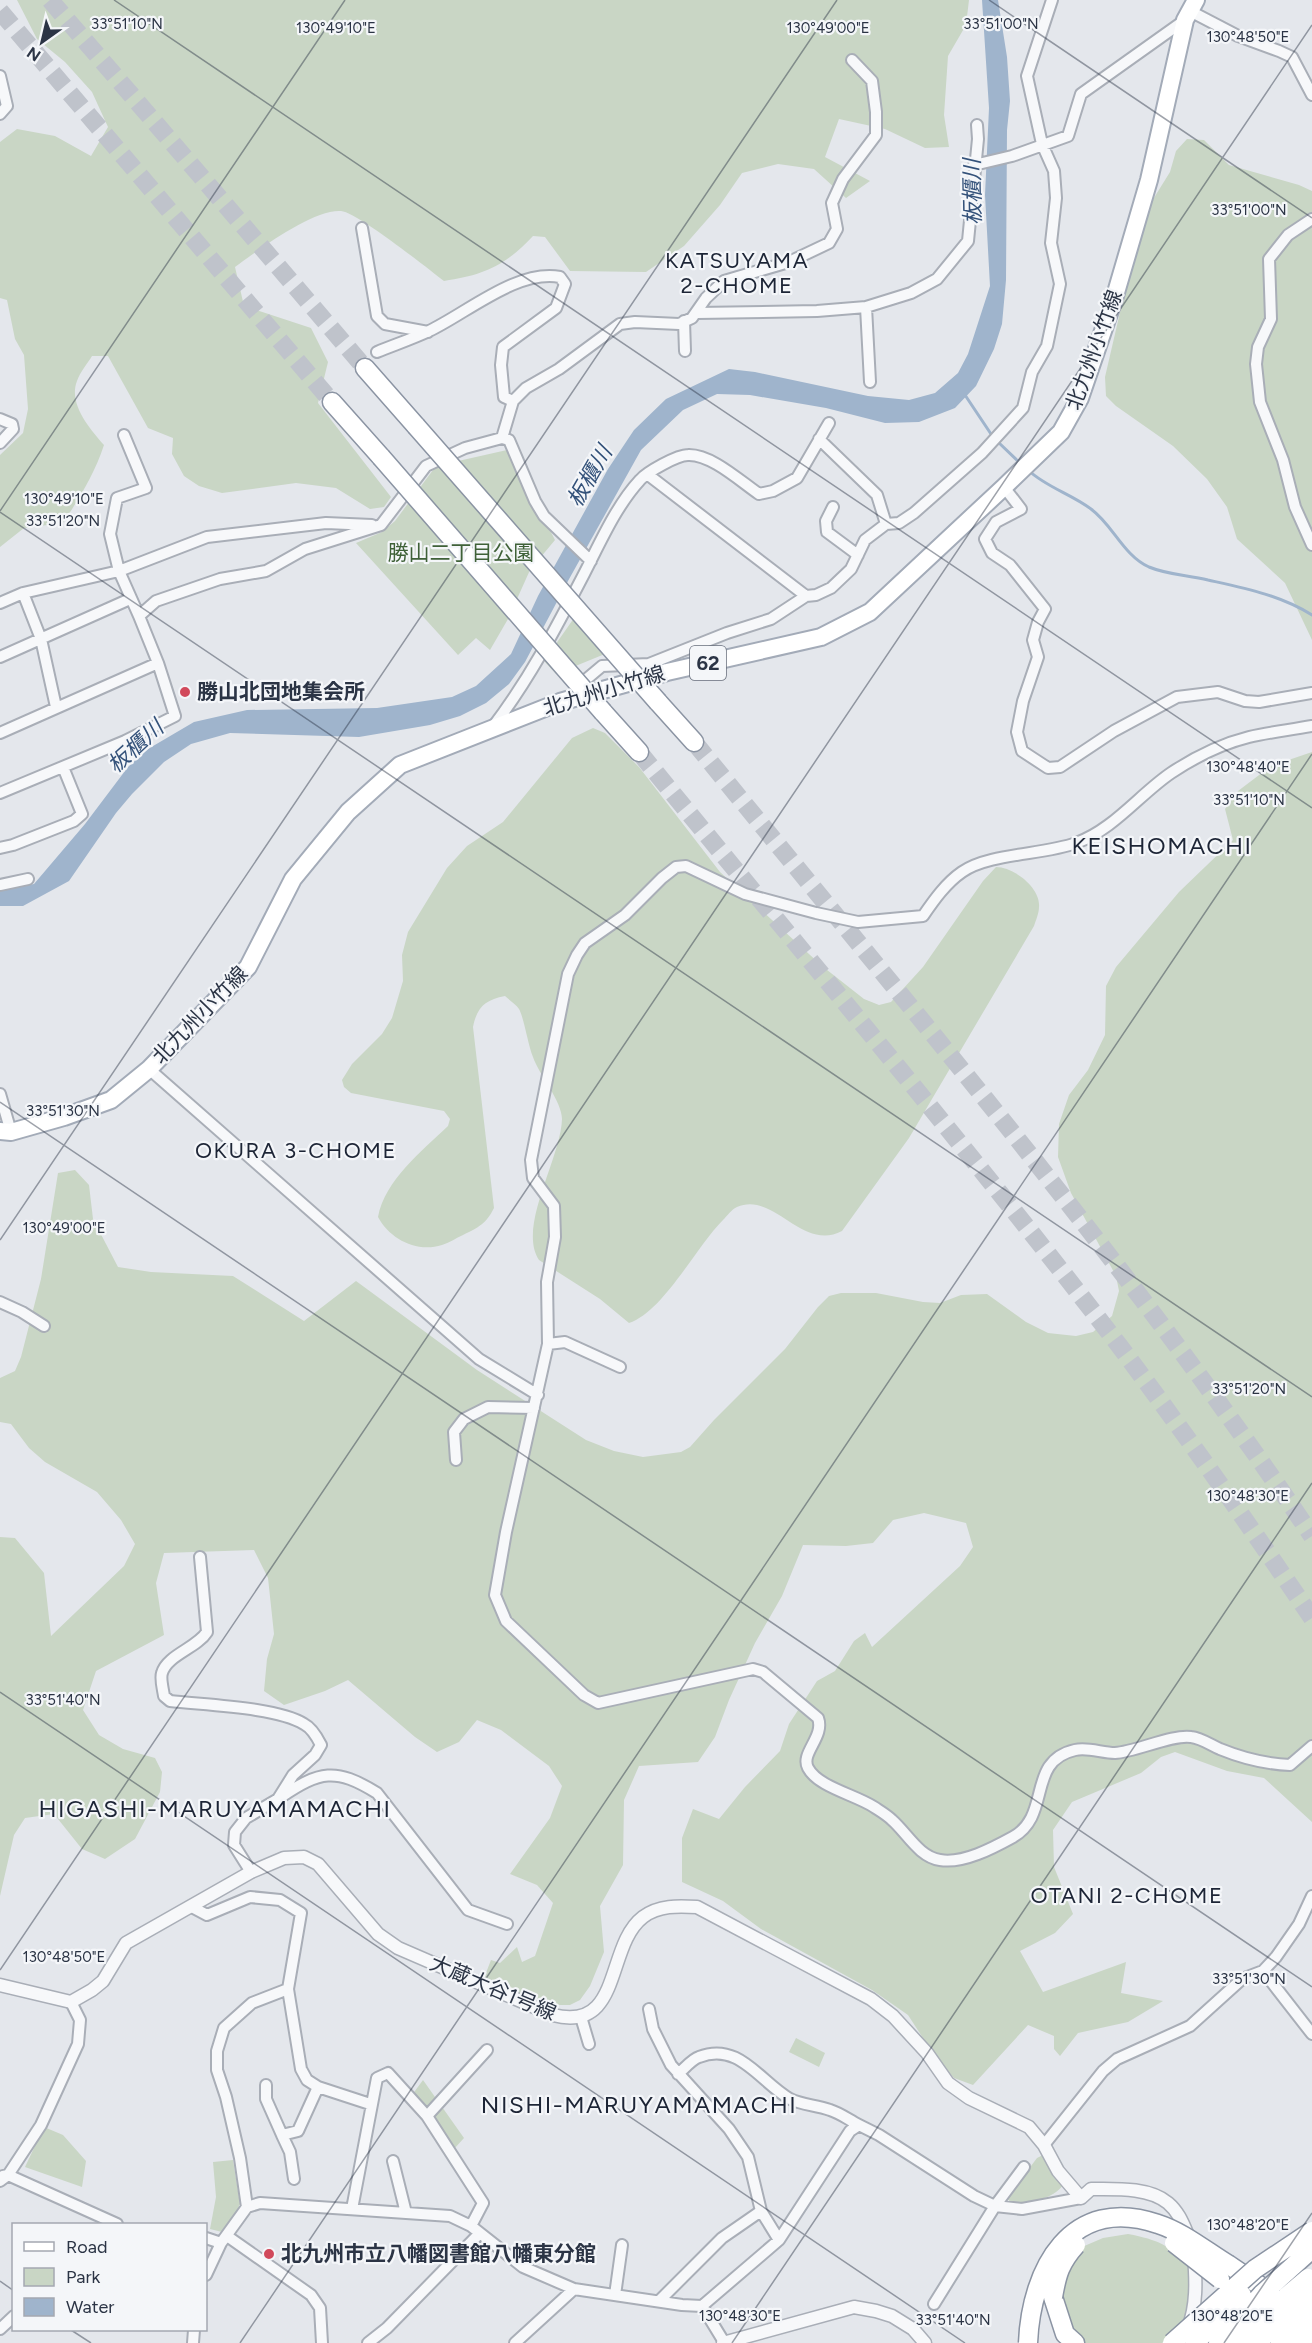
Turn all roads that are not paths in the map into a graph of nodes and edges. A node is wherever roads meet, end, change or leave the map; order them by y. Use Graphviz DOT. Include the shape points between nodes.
graph roads {
  1 [pos="1052,0"];
  2 [pos="1190,10"];
  3 [pos="852,60"];
  4 [pos="0,76"];
  5 [pos="1312,95"];
  6 [pos="0,114"];
  7 [pos="977,125"];
  8 [pos="1042,144"];
  9 [pos="974,165"];
  10 [pos="1312,219"];
  11 [pos="362,228"];
  12 [pos="866,307"];
  13 [pos="697,313"];
  14 [pos="684,321"];
  15 [pos="428,332"];
  16 [pos="685,351"];
  17 [pos="377,352"];
  18 [pos="365,368"];
  19 [pos="870,382"];
  20 [pos="513,401"];
  21 [pos="332,402"];
  22 [pos="0,419"];
  23 [pos="829,423"];
  24 [pos="124,435"];
  25 [pos="502,438"];
  26 [pos="819,440"];
  27 [pos="0,443"];
  28 [pos="647,474"];
  29 [pos="1004,488"];
  30 [pos="833,507"];
  31 [pos="886,524"];
  32 [pos="381,525"];
  33 [pos="1312,545"];
  34 [pos="858,555"];
  35 [pos="589,559"];
  36 [pos="119,571"];
  37 [pos="23,592"];
  38 [pos="806,596"];
  39 [pos="130,599"];
  40 [pos="0,603"];
  41 [pos="139,615"];
  42 [pos="41,639"];
  43 [pos="0,657"];
  44 [pos="158,663"];
  45 [pos="1312,693"];
  46 [pos="560,702"];
  47 [pos="56,707"];
  48 [pos="1312,726"];
  49 [pos="492,728"];
  50 [pos="0,732"];
  51 [pos="694,742"];
  52 [pos="639,752"];
  53 [pos="63,767"];
  54 [pos="0,793"];
  55 [pos="0,848"];
  56 [pos="28,879"];
  57 [pos="0,885"];
  58 [pos="149,1069"];
  59 [pos="0,1094"];
  60 [pos="5,1132"];
  61 [pos="0,1302"];
  62 [pos="44,1326"];
  63 [pos="548,1344"];
  64 [pos="620,1367"];
  65 [pos="538,1395"];
  66 [pos="534,1408"];
  67 [pos="456,1460"];
  68 [pos="200,1557"];
  69 [pos="1312,1746"];
  70 [pos="278,1799"];
  71 [pos="251,1872"];
  72 [pos="1312,1896"];
  73 [pos="192,1907"];
  74 [pos="507,1924"];
  75 [pos="1263,1971"];
  76 [pos="0,1985"];
  77 [pos="288,1989"];
  78 [pos="71,2002"];
  79 [pos="649,2009"];
  80 [pos="581,2017"];
  81 [pos="1312,2034"];
  82 [pos="589,2044"];
  83 [pos="487,2050"];
  84 [pos="678,2074"];
  85 [pos="266,2085"];
  86 [pos="318,2087"];
  87 [pos="370,2104"];
  88 [pos="427,2116"];
  89 [pos="859,2125"];
  90 [pos="282,2135"];
  91 [pos="1044,2145"];
  92 [pos="393,2161"];
  93 [pos="1024,2167"];
  94 [pos="3,2177"];
  95 [pos="294,2179"];
  96 [pos="1082,2198"];
  97 [pos="995,2206"];
  98 [pos="247,2207"];
  99 [pos="352,2209"];
  100 [pos="761,2211"];
  101 [pos="406,2213"];
  102 [pos="109,2223"];
  103 [pos="475,2230"];
  104 [pos="1312,2230"];
  105 [pos="207,2238"];
  106 [pos="224,2240"];
  107 [pos="779,2240"];
  108 [pos="622,2245"];
  109 [pos="1312,2248"];
  110 [pos="1312,2254"];
  111 [pos="1224,2272"];
  112 [pos="207,2273"];
  113 [pos="1311,2281"];
  114 [pos="574,2289"];
  115 [pos="615,2295"];
  116 [pos="1053,2297"];
  117 [pos="659,2301"];
  118 [pos="934,2304"];
  119 [pos="702,2306"];
  120 [pos="1312,2311"];
  121 [pos="12,2318"];
  122 [pos="1312,2321"];
  123 [pos="0,2329"];
  124 [pos="1312,2330"];
  125 [pos="1312,2336"];
  126 [pos="322,2343"];
  127 [pos="368,2343"];
  128 [pos="515,2343"];
  129 [pos="723,2343"];
  130 [pos="925,2343"];
  131 [pos="1028,2343"];
  132 [pos="1064,2343"];
  133 [pos="1075,2343"];
  134 [pos="1172,2343"];
  135 [pos="1182,2343"];
  136 [pos="1195,2343"];
  137 [pos="1218,2343"];
  138 [pos="1237,2343"];
  139 [pos="1257,2343"];
  140 [pos="1280,2343"];
  141 [pos="1299,2343"];
  1 -- 8 [label="street" via="1027,76"];
  2 -- 5 [label="street" via="1238,36 1292,57"];
  2 -- 8 [label="street" via="1081,94 1068,136"];
  2 -- 29 [label="main road, 北九州小竹線 / 62" via="1149,180 1080,398 1061,432"];
  3 -- 13 [label="street" via="872,81 876,135 843,179 832,203 837,229 829,243 789,262 724,281"];
  4 -- 6 [label="street" via="7,106"];
  7 -- 9 [label="street"];
  8 -- 9 [label="street"];
  8 -- 31 [label="street" via="1054,171 1056,198 1051,243 1060,284 1047,346 1032,372 1023,408 982,453 914,513 899,524"];
  9 -- 12 [label="street" via="968,241 937,279 911,293"];
  10 -- 33 [label="street" via="1288,235 1269,259 1271,319 1258,347 1256,364 1260,402"];
  11 -- 15 [label="street" via="377,316 385,324"];
  12 -- 13 [label="street"];
  12 -- 19 [label="street"];
  13 -- 14 [label="street"];
  14 -- 16 [label="street"];
  14 -- 20 [label="street" via="620,324"];
  15 -- 17 [label="street"];
  15 -- 20 [label="street" via="519,281 548,274 560,277 565,284 556,308 503,347 504,397"];
  18 -- 51 [label="highway, bridge"];
  20 -- 25 [label="street"];
  21 -- 52 [label="highway, bridge"];
  22 -- 27 [label="street" via="14,429"];
  23 -- 26 [label="street"];
  24 -- 36 [label="street" via="146,488 117,498 110,534"];
  25 -- 32 [label="street" via="465,448 426,466"];
  25 -- 35 [label="street" via="509,440 544,516"];
  26 -- 28 [label="street" via="797,478 759,494 707,458 687,455"];
  26 -- 31 [label="street" via="877,495"];
  28 -- 35 [label="street"];
  28 -- 38 [label="street"];
  29 -- 45 [label="street" via="1021,509 996,522 985,539 992,553 1010,565 1045,609 1033,640 1038,657 1017,732 1023,751 1048,768 1060,766 1177,697 1218,692 1259,702"];
  29 -- 46 [label="main road, 北九州小竹線 / 62" via="870,612 821,637 667,672"];
  30 -- 34 [label="street" via="826,521 827,532"];
  31 -- 34 [label="street" via="865,540"];
  32 -- 36 [label="street" via="326,523 207,537"];
  32 -- 41 [label="street" via="305,549 266,571 220,579 156,601"];
  34 -- 38 [label="street" via="851,569 831,588"];
  35 -- 49 [label="street" via="544,650"];
  36 -- 37 [label="street"];
  36 -- 39 [label="street"];
  37 -- 40 [label="street"];
  37 -- 42 [label="street"];
  38 -- 46 [label="street" via="771,619 649,664 602,666"];
  39 -- 41 [label="street"];
  39 -- 42 [label="street"];
  41 -- 44 [label="street"];
  42 -- 43 [label="street"];
  42 -- 47 [label="street"];
  44 -- 47 [label="street"];
  44 -- 53 [label="street" via="176,716"];
  46 -- 49 [label="main road, 北九州小竹線 / 62"];
  47 -- 50 [label="street"];
  48 -- 63 [label="street" via="1251,736 1195,758 1096,833 1076,843 963,870 923,916 858,922 745,894 686,866 676,867 662,878 625,915 585,943 568,974 531,1160 533,1178 554,1206 555,1237 547,1282"];
  49 -- 58 [label="main road, 北九州小竹線 / 62" via="400,765 348,812 293,879 248,967"];
  53 -- 54 [label="street"];
  53 -- 55 [label="street" via="82,814 74,821"];
  56 -- 57 [label="street"];
  58 -- 60 [label="main road, 北九州小竹線 / 62" via="111,1100"];
  58 -- 65 [label="street" via="479,1359"];
  59 -- 60 [label="street"];
  61 -- 62 [label="street"];
  63 -- 64 [label="street" via="565,1342"];
  63 -- 65 [label="street"];
  65 -- 66 [label="street"];
  66 -- 67 [label="street" via="488,1407 464,1419 454,1432"];
  66 -- 69 [label="street" via="495,1595 506,1621 584,1695 598,1703 753,1668 763,1672 818,1718 819,1733 806,1759 814,1775 862,1799 892,1820 912,1843 933,1858 966,1858 1015,1836 1035,1812 1044,1773 1051,1762 1076,1749 1116,1753 1189,1736 1222,1750 1271,1764 1290,1765"];
  68 -- 70 [label="street" via="207,1632 203,1639 167,1663 162,1673 164,1696 170,1701 272,1713 305,1724 321,1745 293,1775"];
  70 -- 71 [label="street" via="246,1818 235,1832 234,1845"];
  70 -- 74 [label="street" via="308,1780 336,1774 359,1782 376,1793 468,1910"];
  71 -- 73 [label="street, 大蔵大谷1号線"];
  71 -- 80 [label="street, 大蔵大谷1号線" via="284,1858 304,1857 318,1864 378,1934 398,1948 553,2015"];
  72 -- 75 [label="street" via="1299,1924"];
  73 -- 77 [label="street" via="207,1915 250,1898 280,1900 301,1913"];
  73 -- 78 [label="street, 大蔵大谷1号線" via="126,1943 103,1981"];
  75 -- 81 [label="street"];
  75 -- 91 [label="street" via="1242,1979 1190,2026 1117,2059"];
  76 -- 78 [label="street"];
  77 -- 86 [label="street" via="301,2069"];
  77 -- 98 [label="street" via="252,2002 224,2028 217,2051 217,2070 240,2158"];
  78 -- 94 [label="street" via="80,2020 78,2044 41,2125"];
  79 -- 84 [label="street" via="653,2030"];
  80 -- 82 [label="street"];
  80 -- 91 [label="street, 大蔵大谷1号線" via="602,2000 630,1931 643,1917 658,1909 697,1907 871,1999 893,2016 927,2053 948,2083 969,2098 1029,2127"];
  83 -- 88 [label="street"];
  84 -- 89 [label="street" via="698,2057 729,2054 745,2062 793,2101 832,2110"];
  84 -- 100 [label="street" via="729,2129 748,2157"];
  85 -- 90 [label="street" via="266,2099"];
  86 -- 87 [label="street"];
  86 -- 90 [label="street" via="298,2131"];
  87 -- 88 [label="street" via="376,2078 388,2073"];
  87 -- 99 [label="street"];
  88 -- 103 [label="street" via="483,2203"];
  89 -- 97 [label="street"];
  89 -- 107 [label="street" via="850,2131"];
  90 -- 95 [label="street" via="290,2152"];
  91 -- 96 [label="street, 大蔵大谷1号線" via="1058,2171"];
  92 -- 101 [label="street"];
  93 -- 97 [label="street"];
  94 -- 102 [label="street"];
  96 -- 97 [label="street" via="1022,2209"];
  96 -- 135 [label="street" via="1091,2189 1145,2193 1168,2202 1180,2216 1192,2246 1196,2277 1192,2317"];
  97 -- 118 [label="street"];
  98 -- 99 [label="street" via="260,2203"];
  98 -- 106 [label="street"];
  99 -- 101 [label="street"];
  100 -- 107 [label="street"];
  100 -- 117 [label="street" via="722,2238"];
  101 -- 103 [label="street" via="450,2216"];
  103 -- 114 [label="street" via="524,2267"];
  103 -- 127 [label="street" via="387,2328"];
  104 -- 134 [label="highway, bridge" via="1255,2269"];
  105 -- 106 [label="street"];
  106 -- 112 [label="street"];
  106 -- 126 [label="street" via="311,2295 320,2308"];
  107 -- 119 [label="street"];
  108 -- 115 [label="street"];
  109 -- 137 [label="highway, bridge" via="1262,2294"];
  110 -- 136 [label="highway, bridge" via="1248,2289"];
  111 -- 116 [label="highway, bridge" via="1156,2234 1127,2227 1104,2228 1079,2242 1064,2259"];
  111 -- 122 [label="highway"];
  111 -- 125 [label="highway"];
  111 -- 131 [label="highway, bridge" via="1173,2230 1159,2224 1124,2218 1088,2223 1073,2232 1048,2260 1031,2308"];
  113 -- 138 [label="highway, bridge" via="1275,2306"];
  113 -- 139 [label="highway, bridge"];
  114 -- 115 [label="street"];
  114 -- 128 [label="street"];
  115 -- 117 [label="street"];
  116 -- 132 [label="highway" via="1053,2324"];
  116 -- 133 [label="highway" via="1065,2334"];
  117 -- 119 [label="street"];
  119 -- 129 [label="street"];
  120 -- 140 [label="highway, bridge"];
  121 -- 123 [label="street"];
  124 -- 141 [label="highway, bridge"];
  129 -- 130 [label="street" via="854,2307 892,2316 913,2329"];
}
